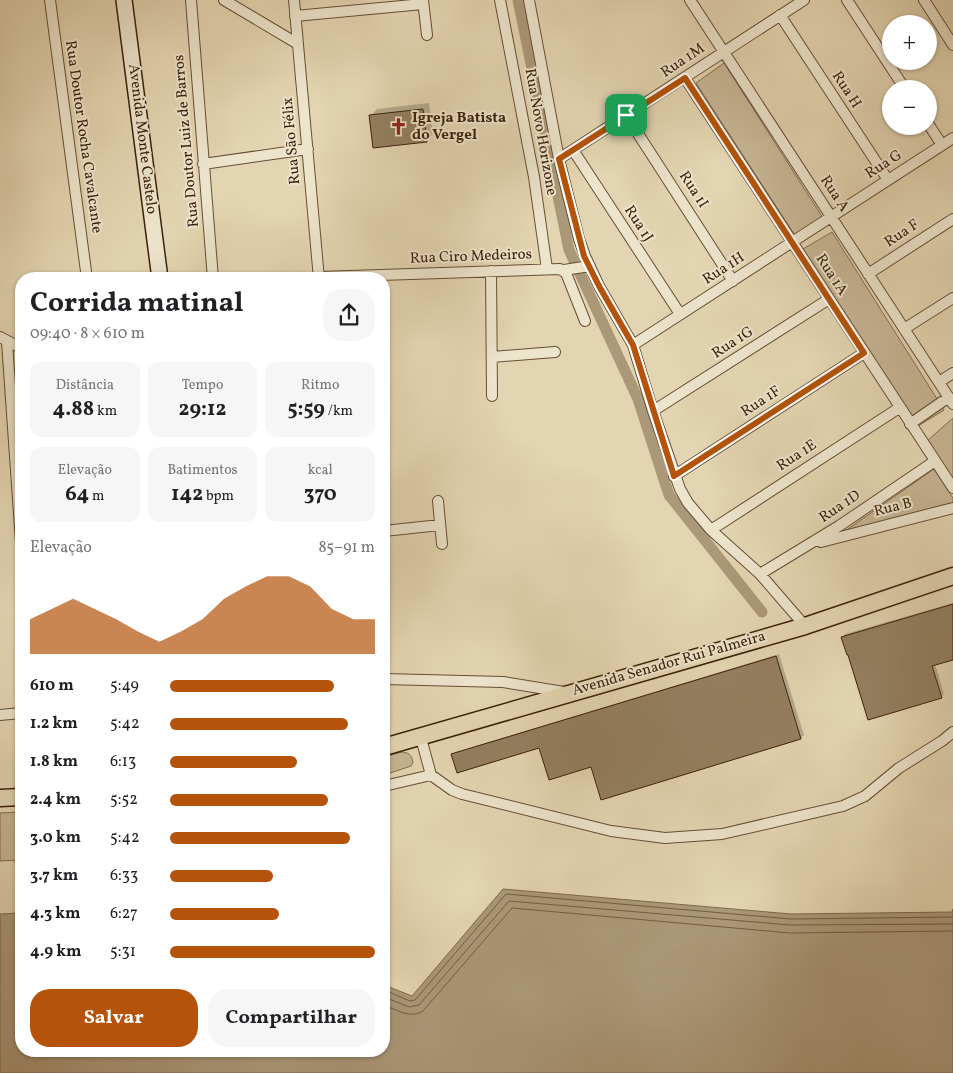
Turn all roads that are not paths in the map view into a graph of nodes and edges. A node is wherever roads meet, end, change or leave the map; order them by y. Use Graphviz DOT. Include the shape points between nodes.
graph roads {
  1 [pos="50,0"];
  2 [pos="124,0"];
  3 [pos="191,0"];
  4 [pos="224,0"];
  5 [pos="294,0"];
  6 [pos="500,0"];
  7 [pos="529,0"];
  8 [pos="690,0"];
  9 [pos="804,0"];
  10 [pos="847,0"];
  11 [pos="924,0"];
  12 [pos="423,2"];
  13 [pos="295,16"];
  14 [pos="780,16"];
  15 [pos="427,36"];
  16 [pos="298,44"];
  17 [pos="953,45"];
  18 [pos="723,52"];
  19 [pos="685,78"];
  20 [pos="899,80"];
  21 [pos="626,115"];
  22 [pos="936,135"];
  23 [pos="953,138"];
  24 [pos="942,145"];
  25 [pos="308,149"];
  26 [pos="573,150"];
  27 [pos="559,159"];
  28 [pos="204,164"];
  29 [pos="888,180"];
  30 [pos="831,218"];
  31 [pos="953,219"];
  32 [pos="793,243"];
  33 [pos="547,269"];
  34 [pos="575,269"];
  35 [pos="491,271"];
  36 [pos="86,272"];
  37 [pos="159,272"];
  38 [pos="212,272"];
  39 [pos="318,272"];
  40 [pos="868,274"];
  41 [pos="390,275"];
  42 [pos="734,281"];
  43 [pos="953,298"];
  44 [pos="829,299"];
  45 [pos="680,314"];
  46 [pos="585,322"];
  47 [pos="904,329"];
  48 [pos="3,340"];
  49 [pos="15,345"];
  50 [pos="633,345"];
  51 [pos="555,352"];
  52 [pos="864,353"];
  53 [pos="492,357"];
  54 [pos="953,373"];
  55 [pos="939,382"];
  56 [pos="492,396"];
  57 [pos="951,401"];
  58 [pos="899,408"];
  59 [pos="653,411"];
  60 [pos="910,424"];
  61 [pos="934,461"];
  62 [pos="15,475"];
  63 [pos="674,476"];
  64 [pos="953,488"];
  65 [pos="438,501"];
  66 [pos="953,508"];
  67 [pos="440,525"];
  68 [pos="390,530"];
  69 [pos="711,530"];
  70 [pos="442,544"];
  71 [pos="811,544"];
  72 [pos="760,574"];
  73 [pos="953,576"];
  74 [pos="805,626"];
  75 [pos="390,679"];
  76 [pos="568,693"];
  77 [pos="15,714"];
  78 [pos="0,715"];
  79 [pos="953,732"];
  80 [pos="421,738"];
  81 [pos="390,746"];
  82 [pos="431,775"];
  83 [pos="390,785"];
  84 [pos="15,797"];
  85 [pos="0,798"];
  1 -- 36 [label="street, Rua Doutor Rocha Cavalcante"];
  2 -- 37 [label="street, Avenida Monte Castelo"];
  3 -- 28 [label="street, Rua Doutor Luiz de Barros"];
  4 -- 16 [label="street"];
  5 -- 13 [label="street, Rua São Félix"];
  6 -- 33 [label="street, Rua Novo Horizone" via="534,177"];
  7 -- 27 [label="street"];
  8 -- 18 [label="street, Rua A"];
  9 -- 14 [label="street, Rua 1M"];
  10 -- 20 [label="street"];
  11 -- 17 [label="street"];
  12 -- 13 [label="street"];
  12 -- 15 [label="street"];
  13 -- 16 [label="street, Rua São Félix"];
  14 -- 18 [label="street, Rua 1M"];
  14 -- 29 [label="street, Rua H"];
  16 -- 25 [label="street, Rua São Félix"];
  18 -- 19 [label="street, Rua 1M"];
  18 -- 30 [label="street, Rua A"];
  19 -- 21 [label="street, Rua 1M"];
  19 -- 32 [label="street, Rua 1A"];
  21 -- 26 [label="street, Rua 1M"];
  21 -- 42 [label="street, Rua 1I"];
  22 -- 24 [label="street"];
  23 -- 24 [label="street, Rua G"];
  24 -- 29 [label="street, Rua G"];
  25 -- 28 [label="street"];
  25 -- 39 [label="street, Rua São Félix"];
  26 -- 27 [label="street, Rua 1M"];
  26 -- 45 [label="street, Rua 1J"];
  27 -- 34 [label="street" via="579,239"];
  28 -- 38 [label="street, Rua Doutor Luiz de Barros"];
  29 -- 30 [label="street, Rua G"];
  30 -- 32 [label="street, Rua 1H"];
  30 -- 40 [label="street, Rua A"];
  31 -- 40 [label="street, Rua F"];
  32 -- 42 [label="street, Rua 1H"];
  32 -- 44 [label="street, Rua 1A"];
  33 -- 34 [label="street, Rua Ciro Medeiros"];
  33 -- 35 [label="street, Rua Ciro Medeiros"];
  34 -- 46 [label="street"];
  34 -- 50 [label="street"];
  35 -- 41 [label="street, Rua Ciro Medeiros"];
  35 -- 53 [label="street"];
  40 -- 47 [label="street, Rua A"];
  42 -- 45 [label="street, Rua 1H"];
  43 -- 47 [label="street"];
  44 -- 52 [label="street, Rua 1A"];
  44 -- 59 [label="street, Rua 1G"];
  45 -- 50 [label="street, Rua 1H"];
  47 -- 55 [label="street, Rua A"];
  48 -- 49 [label="street"];
  48 -- 62 [label="street"];
  50 -- 59 [label="street"];
  51 -- 53 [label="street"];
  52 -- 58 [label="street, Rua 1A"];
  52 -- 63 [label="street, Rua 1F"];
  53 -- 56 [label="street"];
  54 -- 55 [label="street"];
  55 -- 57 [label="street, Rua A"];
  57 -- 60 [label="street"];
  58 -- 60 [label="street, Rua 1A"];
  58 -- 69 [label="street, Rua 1E"];
  59 -- 63 [label="street"];
  60 -- 61 [label="street, Rua 1A"];
  61 -- 64 [label="street, Rua 1A"];
  61 -- 71 [label="street, Rua 1D"];
  63 -- 69 [label="street" via="688,503"];
  65 -- 67 [label="street"];
  66 -- 71 [label="street, Rua B"];
  67 -- 68 [label="street"];
  67 -- 70 [label="street"];
  69 -- 72 [label="street"];
  71 -- 72 [label="street, Rua 1D"];
  72 -- 74 [label="street"];
  73 -- 74 [label="main road, Avenida Senador Rui Palmeira"];
  74 -- 76 [label="main road, Avenida Senador Rui Palmeira"];
  75 -- 76 [label="street" via="504,682"];
  76 -- 80 [label="main road, Avenida Senador Rui Palmeira"];
  77 -- 78 [label="street"];
  79 -- 82 [label="street" via="907,762 873,790 843,806 703,836 665,838 611,831 462,794"];
  80 -- 81 [label="main road, Avenida Senador Rui Palmeira"];
  80 -- 82 [label="street"];
  82 -- 83 [label="street"];
  84 -- 85 [label="main road"];
}
